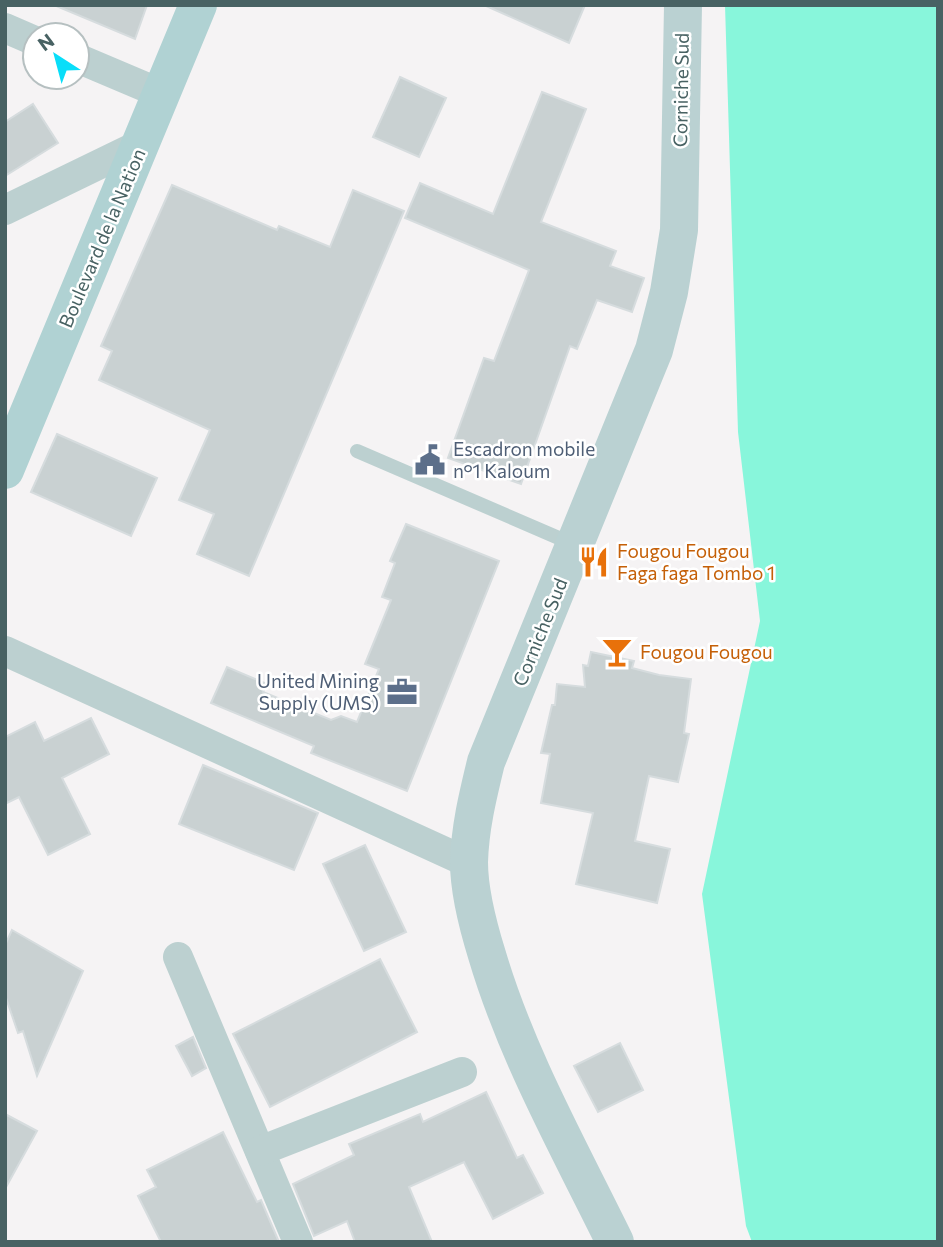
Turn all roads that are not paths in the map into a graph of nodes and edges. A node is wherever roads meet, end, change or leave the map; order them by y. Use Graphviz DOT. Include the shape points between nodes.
graph roads {
  1 [pos="198,5"];
  2 [pos="682,5"];
  3 [pos="91,64"];
  4 [pos="162,94"];
  5 [pos="141,145"];
  6 [pos="5,210"];
  7 [pos="357,451"];
  8 [pos="5,470"];
  9 [pos="576,545"];
  10 [pos="5,651"];
  11 [pos="469,863"];
  12 [pos="178,957"];
  13 [pos="462,1072"];
  14 [pos="260,1151"];
  15 [pos="298,1242"];
  16 [pos="615,1242"];
  1 -- 4 [label="main road, Boulevard de la Nation"];
  2 -- 9 [label="main road, Corniche Sud" via="679,230 669,292 654,350"];
  3 -- 4 [label="street"];
  4 -- 5 [label="main road, Boulevard de la Nation"];
  5 -- 6 [label="street"];
  5 -- 8 [label="main road, Boulevard de la Nation"];
  7 -- 9 [label="lane"];
  9 -- 11 [label="main road, Corniche Sud" via="486,762 474,811"];
  10 -- 11 [label="street"];
  11 -- 16 [label="main road, Corniche Sud" via="477,921 496,985 518,1041"];
  12 -- 14 [label="street"];
  13 -- 14 [label="street"];
  14 -- 15 [label="street"];
}
